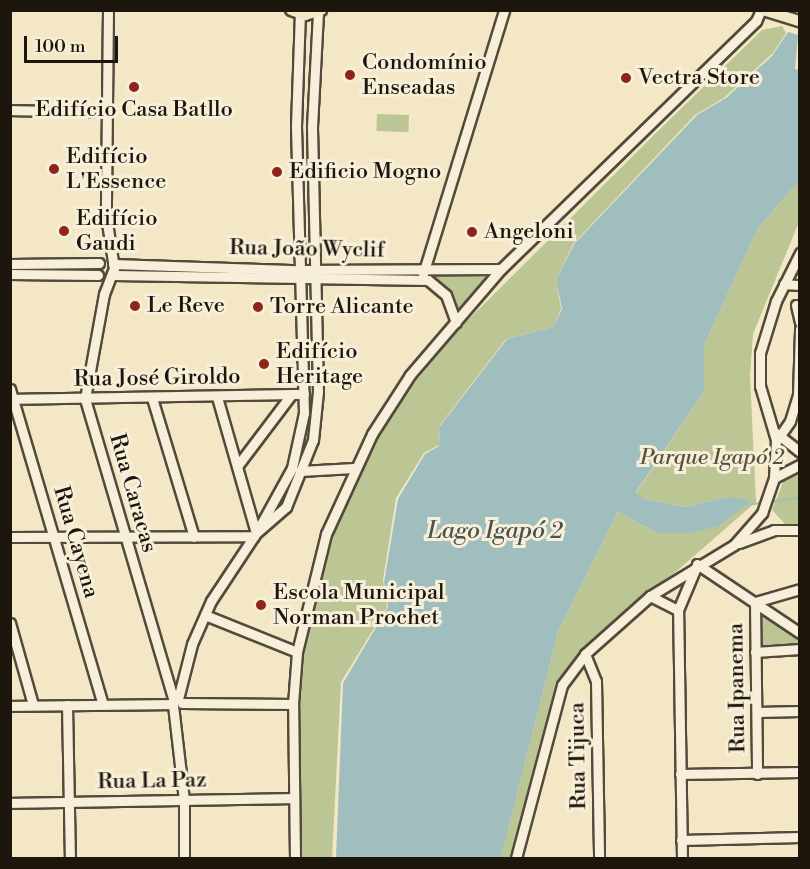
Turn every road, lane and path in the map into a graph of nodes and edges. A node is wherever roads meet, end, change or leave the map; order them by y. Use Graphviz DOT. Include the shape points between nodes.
graph roads {
  1 [pos="108,10"];
  2 [pos="504,10"];
  3 [pos="762,10"];
  4 [pos="319,11"];
  5 [pos="295,12"];
  6 [pos="800,21"];
  7 [pos="10,110"];
  8 [pos="106,112"];
  9 [pos="296,126"];
  10 [pos="312,127"];
  11 [pos="800,253"];
  12 [pos="106,263"];
  13 [pos="10,264"];
  14 [pos="501,269"];
  15 [pos="10,274"];
  16 [pos="298,275"];
  17 [pos="314,275"];
  18 [pos="423,275"];
  19 [pos="106,276"];
  20 [pos="784,284"];
  21 [pos="800,285"];
  22 [pos="796,305"];
  23 [pos="456,321"];
  24 [pos="800,323"];
  25 [pos="800,329"];
  26 [pos="10,389"];
  27 [pos="304,394"];
  28 [pos="291,395"];
  29 [pos="217,397"];
  30 [pos="152,398"];
  31 [pos="12,399"];
  32 [pos="85,399"];
  33 [pos="772,426"];
  34 [pos="779,437"];
  35 [pos="800,452"];
  36 [pos="238,465"];
  37 [pos="800,465"];
  38 [pos="292,468"];
  39 [pos="354,468"];
  40 [pos="303,472"];
  41 [pos="772,482"];
  42 [pos="762,512"];
  43 [pos="774,530"];
  44 [pos="800,530"];
  45 [pos="255,534"];
  46 [pos="10,537"];
  47 [pos="55,537"];
  48 [pos="126,537"];
  49 [pos="194,537"];
  50 [pos="734,545"];
  51 [pos="698,564"];
  52 [pos="800,589"];
  53 [pos="650,596"];
  54 [pos="755,602"];
  55 [pos="678,610"];
  56 [pos="204,615"];
  57 [pos="10,623"];
  58 [pos="800,633"];
  59 [pos="800,649"];
  60 [pos="297,652"];
  61 [pos="755,652"];
  62 [pos="585,654"];
  63 [pos="177,703"];
  64 [pos="293,704"];
  65 [pos="33,705"];
  66 [pos="67,705"];
  67 [pos="103,705"];
  68 [pos="10,706"];
  69 [pos="800,711"];
  70 [pos="757,712"];
  71 [pos="800,772"];
  72 [pos="680,774"];
  73 [pos="757,774"];
  74 [pos="293,798"];
  75 [pos="184,800"];
  76 [pos="69,802"];
  77 [pos="10,803"];
  78 [pos="800,837"];
  79 [pos="681,840"];
  80 [pos="69,858"];
  81 [pos="184,858"];
  82 [pos="295,858"];
  83 [pos="516,858"];
  84 [pos="599,858"];
  85 [pos="682,858"];
  1 -- 8 [label="street, Rua Caracas"];
  2 -- 18 [label="street"];
  3 -- 6 [label="main road"];
  3 -- 14 [label="street" via="756,21"];
  4 -- 5 [label="main road"];
  4 -- 10 [label="street"];
  5 -- 9 [label="street"];
  7 -- 8 [label="street"];
  8 -- 12 [label="street, Rua Caracas"];
  9 -- 10 [label="street"];
  9 -- 16 [label="street"];
  10 -- 17 [label="street"];
  11 -- 20 [label="street"];
  12 -- 13 [label="street, Rua João Wyclif"];
  12 -- 16 [label="street, Rua João Wyclif"];
  12 -- 19 [label="street, Rua Caracas"];
  12 -- 19 [label="street, Rua Caracas"];
  14 -- 18 [label="street, Rua João Wyclif"];
  14 -- 23 [label="street"];
  15 -- 19 [label="street, Rua João Wyclif"];
  16 -- 17 [label="street, Rua João Wyclif"];
  16 -- 19 [label="street, Rua João Wyclif"];
  16 -- 27 [label="street"];
  17 -- 18 [label="street, Rua João Wyclif"];
  17 -- 40 [label="street" via="317,419"];
  18 -- 23 [label="street" via="446,295"];
  19 -- 32 [label="street, Rua Caracas"];
  20 -- 21 [label="street"];
  20 -- 33 [label="street" via="760,353 760,386"];
  22 -- 24 [label="street"];
  23 -- 39 [label="street" via="400,388"];
  25 -- 34 [label="street" via="798,394 790,421"];
  26 -- 31 [label="street, Rua Cayena"];
  27 -- 28 [label="street, Rua José Giroldo"];
  27 -- 38 [label="street" via="303,426"];
  28 -- 29 [label="street, Rua José Giroldo"];
  28 -- 36 [label="street"];
  29 -- 30 [label="street, Rua José Giroldo"];
  29 -- 36 [label="street"];
  30 -- 32 [label="street, Rua José Giroldo"];
  30 -- 49 [label="street"];
  31 -- 32 [label="street, Rua José Giroldo"];
  31 -- 47 [label="street, Rua Cayena"];
  32 -- 48 [label="street, Rua Caracas"];
  33 -- 34 [label="street"];
  33 -- 41 [label="street" via="776,440"];
  34 -- 35 [label="street"];
  36 -- 45 [label="street"];
  37 -- 41 [label="street"];
  38 -- 40 [label="street"];
  38 -- 45 [label="street"];
  39 -- 40 [label="street"];
  39 -- 60 [label="street" via="326,534"];
  40 -- 45 [label="street" via="286,507"];
  41 -- 42 [label="street"];
  42 -- 43 [label="street"];
  42 -- 50 [label="street"];
  43 -- 44 [label="street"];
  43 -- 50 [label="street"];
  45 -- 49 [label="street"];
  45 -- 56 [label="street"];
  46 -- 47 [label="street"];
  47 -- 48 [label="street"];
  47 -- 67 [label="street, Rua Cayena"];
  48 -- 49 [label="street"];
  48 -- 63 [label="street, Rua Caracas"];
  50 -- 51 [label="street"];
  51 -- 53 [label="street"];
  51 -- 54 [label="street"];
  51 -- 55 [label="street"];
  52 -- 54 [label="street"];
  53 -- 55 [label="street"];
  53 -- 62 [label="street"];
  54 -- 58 [label="street"];
  54 -- 61 [label="street, Rua Ipanema"];
  55 -- 72 [label="street"];
  56 -- 60 [label="street"];
  56 -- 63 [label="street"];
  57 -- 65 [label="street"];
  59 -- 61 [label="street"];
  60 -- 64 [label="street"];
  61 -- 70 [label="street, Rua Ipanema"];
  62 -- 83 [label="street" via="562,686"];
  62 -- 84 [label="street, Rua Tijuca" via="596,681"];
  63 -- 64 [label="street"];
  63 -- 67 [label="street"];
  63 -- 75 [label="street, Rua Caracas"];
  64 -- 74 [label="street"];
  65 -- 66 [label="street"];
  65 -- 68 [label="street"];
  66 -- 67 [label="street"];
  66 -- 76 [label="street"];
  69 -- 70 [label="street"];
  70 -- 73 [label="street, Rua Ipanema"];
  71 -- 73 [label="street"];
  72 -- 73 [label="street"];
  72 -- 79 [label="street"];
  74 -- 75 [label="street, Rua La Paz"];
  74 -- 82 [label="street"];
  75 -- 76 [label="street, Rua La Paz"];
  75 -- 81 [label="street, Rua Caracas"];
  76 -- 77 [label="street, Rua La Paz"];
  76 -- 80 [label="street"];
  78 -- 79 [label="street"];
  79 -- 85 [label="street"];
}
